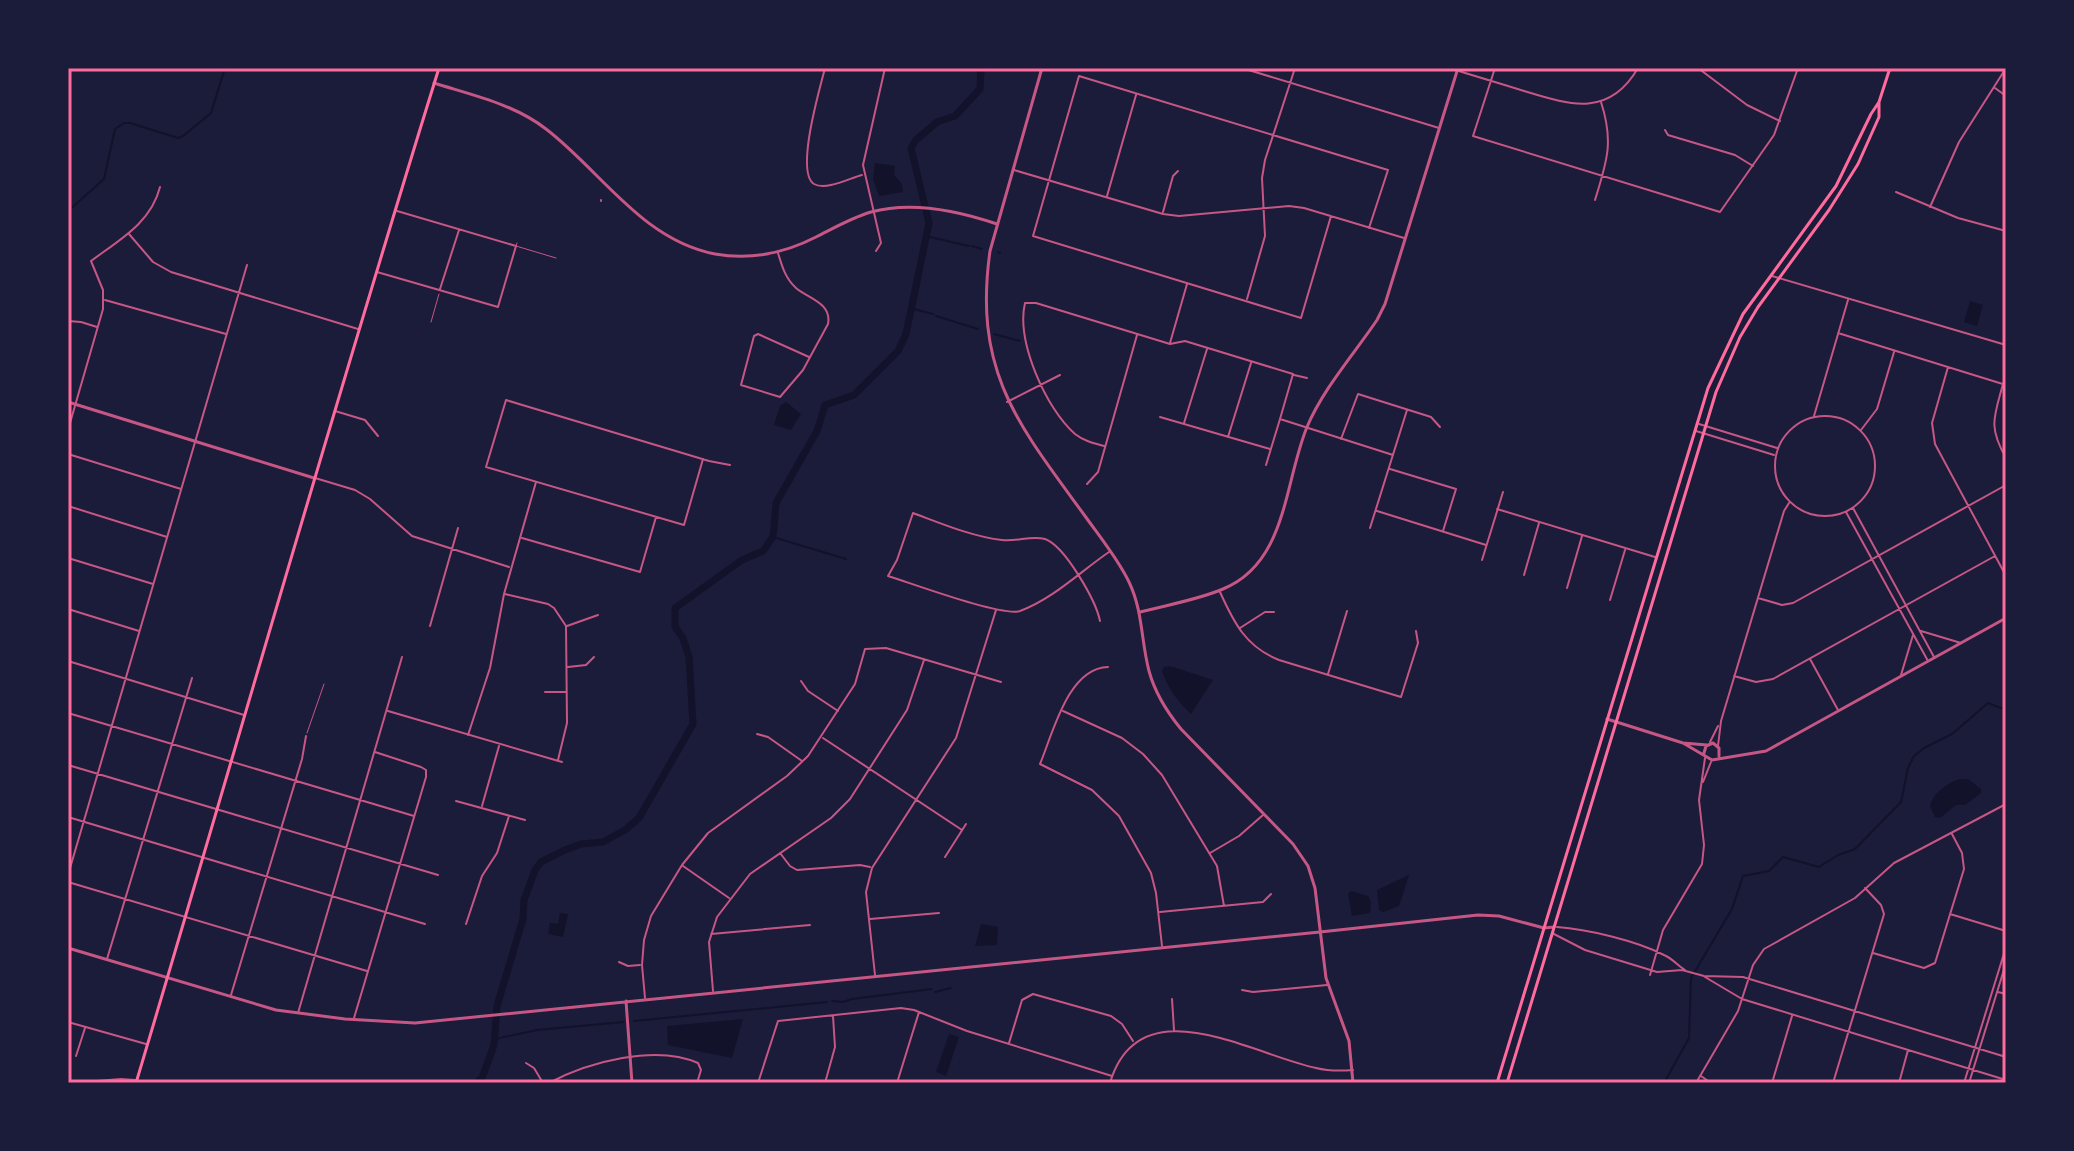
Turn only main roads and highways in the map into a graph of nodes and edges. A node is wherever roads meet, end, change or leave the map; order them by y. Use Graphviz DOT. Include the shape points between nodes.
graph roads {
  1 [pos="439,68"];
  2 [pos="1890,68"];
  3 [pos="1879,102"];
  4 [pos="136,1082"];
  5 [pos="1497,1083"];
  6 [pos="1507,1083"];
  1 -- 4 [label="main road"];
  2 -- 3 [label="main road"];
  3 -- 5 [label="main road" via="1836,186 1730,337 1708,388"];
  3 -- 6 [label="main road" via="1879,117 1844,189 1740,337 1716,392"];
}
